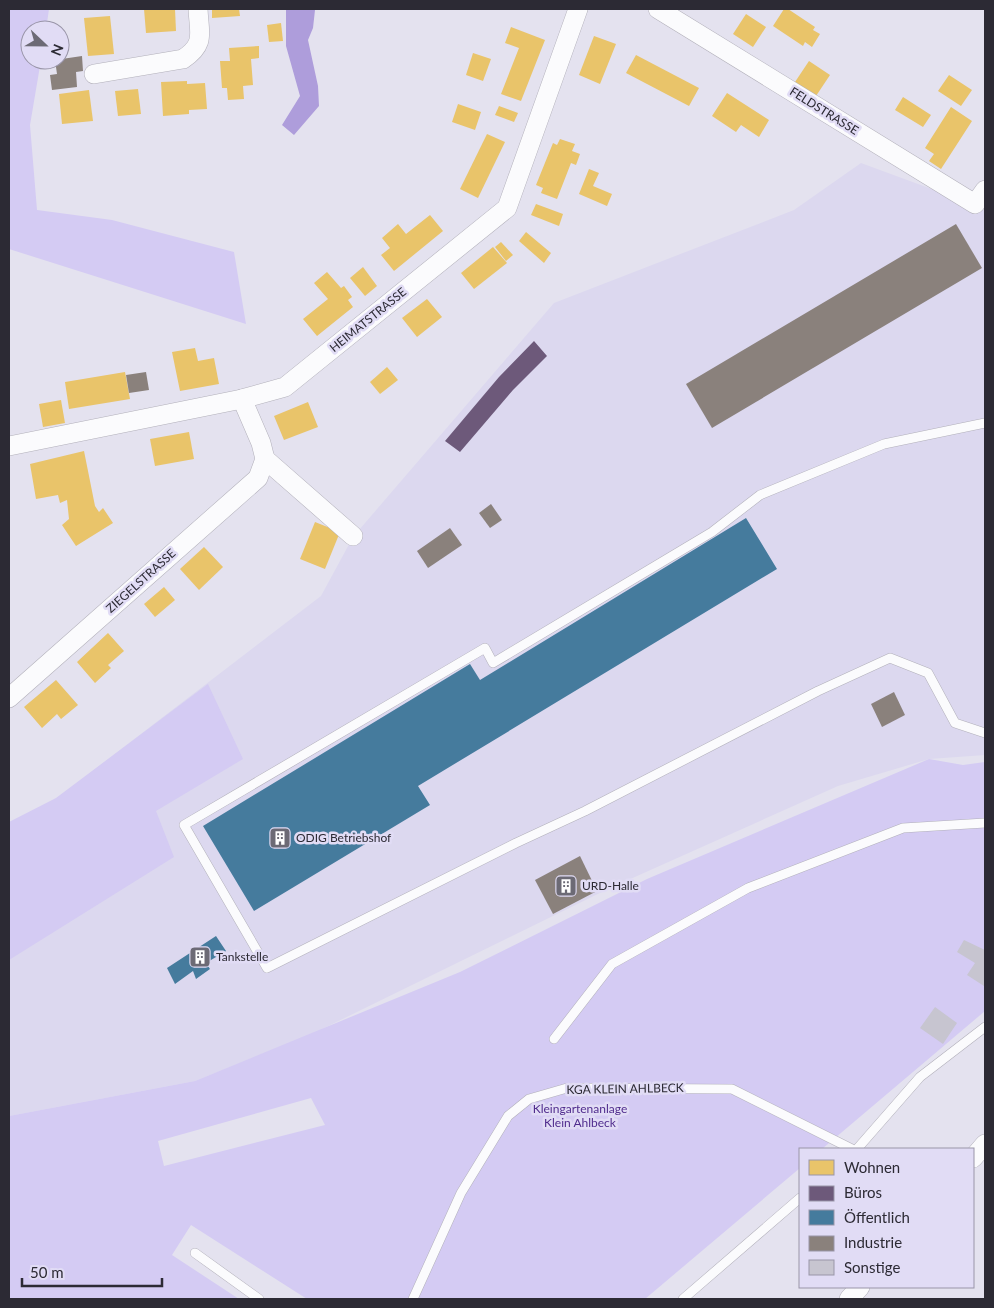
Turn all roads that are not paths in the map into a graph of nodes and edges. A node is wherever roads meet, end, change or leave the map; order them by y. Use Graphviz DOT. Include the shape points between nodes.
graph roads {
  1 [pos="198,9"];
  2 [pos="578,9"];
  3 [pos="658,9"];
  4 [pos="94,74"];
  5 [pos="985,190"];
  6 [pos="242,399"];
  7 [pos="985,423"];
  8 [pos="9,446"];
  9 [pos="265,459"];
  10 [pos="353,536"];
  11 [pos="9,698"];
  12 [pos="985,733"];
  13 [pos="985,823"];
  14 [pos="985,1027"];
  15 [pos="554,1039"];
  16 [pos="985,1144"];
  17 [pos="850,1148"];
  18 [pos="857,1148"];
  19 [pos="974,1157"];
  20 [pos="799,1199"];
  21 [pos="195,1253"];
  22 [pos="859,1288"];
  23 [pos="259,1299"];
  24 [pos="413,1299"];
  25 [pos="683,1299"];
  26 [pos="849,1299"];
  1 -- 4 [label="street" via="200,41 196,51 183,59"];
  2 -- 6 [label="street, HEIMATSTRASSE" via="507,208 285,387"];
  3 -- 5 [label="street, FELDSTRASSE" via="975,204"];
  6 -- 8 [label="street, HEIMATSTRASSE"];
  6 -- 9 [label="street"];
  7 -- 12 [label="lane" via="884,444 760,495 712,532 493,662 485,648 184,825 267,968 585,811 818,691 890,658 928,673 955,724"];
  9 -- 10 [label="street"];
  9 -- 11 [label="street, ZIEGELSTRASSE" via="258,478"];
  13 -- 15 [label="lane" via="903,828 748,888 612,964"];
  14 -- 18 [label="lane" via="920,1077"];
  16 -- 19 [label="street"];
  17 -- 24 [label="lane, KGA KLEIN AHLBECK" via="732,1089 567,1088 530,1099 508,1116 461,1193"];
  20 -- 25 [label="lane"];
  21 -- 23 [label="lane"];
  22 -- 26 [label="street"];
}
